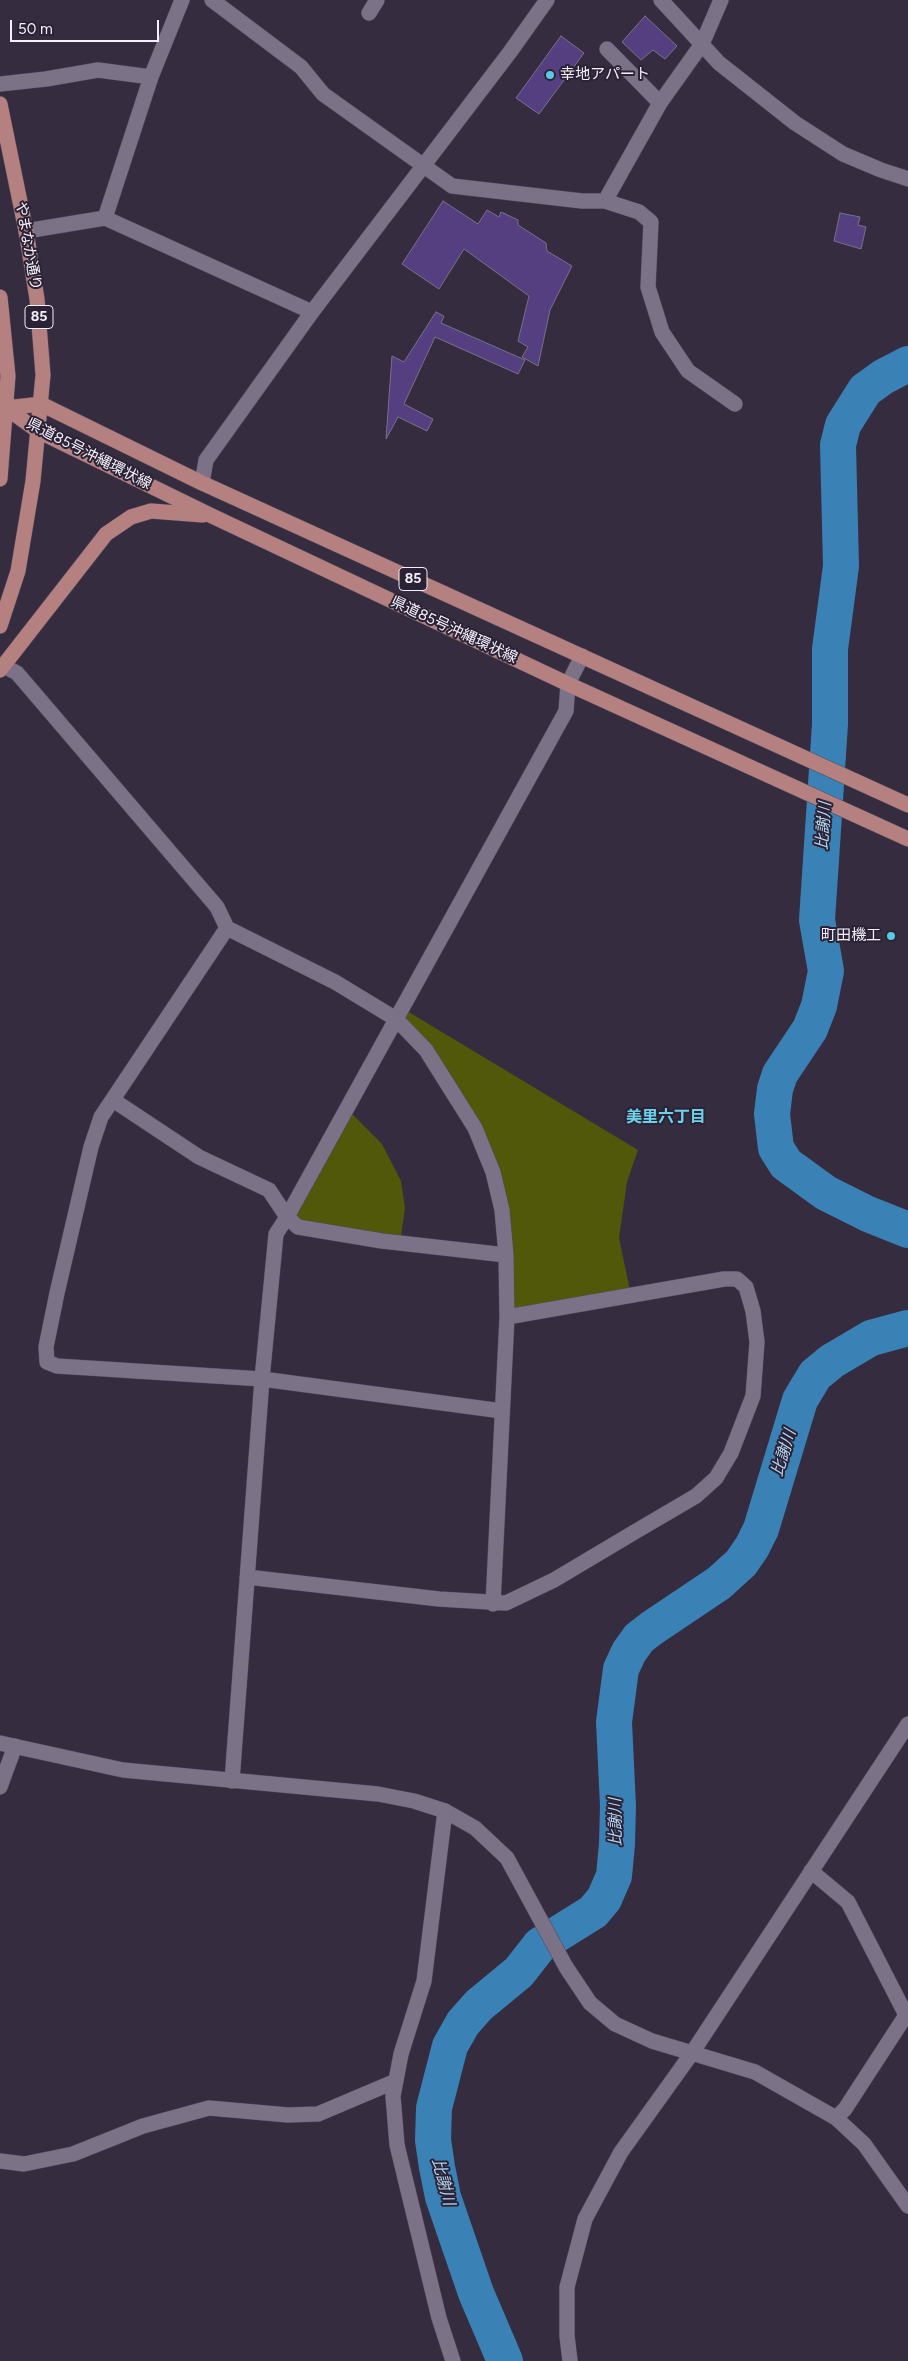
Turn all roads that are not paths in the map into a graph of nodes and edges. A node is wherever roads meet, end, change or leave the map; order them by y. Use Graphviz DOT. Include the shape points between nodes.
graph roads {
  1 [pos="182,0"];
  2 [pos="212,0"];
  3 [pos="547,0"];
  4 [pos="661,0"];
  5 [pos="720,0"];
  6 [pos="702,44"];
  7 [pos="607,49"];
  8 [pos="151,77"];
  9 [pos="0,84"];
  10 [pos="660,102"];
  11 [pos="0,104"];
  12 [pos="422,166"];
  13 [pos="908,179"];
  14 [pos="604,201"];
  15 [pos="105,218"];
  16 [pos="26,231"];
  17 [pos="0,297"];
  18 [pos="312,312"];
  19 [pos="41,404"];
  20 [pos="735,404"];
  21 [pos="6,408"];
  22 [pos="38,431"];
  23 [pos="0,479"];
  24 [pos="202,483"];
  25 [pos="212,516"];
  26 [pos="0,626"];
  27 [pos="582,656"];
  28 [pos="2,668"];
  29 [pos="568,684"];
  30 [pos="908,805"];
  31 [pos="908,839"];
  32 [pos="226,928"];
  33 [pos="396,1019"];
  34 [pos="113,1100"];
  35 [pos="287,1217"];
  36 [pos="506,1255"];
  37 [pos="507,1317"];
  38 [pos="262,1379"];
  39 [pos="502,1411"];
  40 [pos="247,1577"];
  41 [pos="493,1604"];
  42 [pos="908,1724"];
  43 [pos="7,1744"];
  44 [pos="232,1781"];
  45 [pos="0,1787"];
  46 [pos="445,1811"];
  47 [pos="811,1871"];
  48 [pos="907,2014"];
  49 [pos="692,2053"];
  50 [pos="396,2081"];
  51 [pos="836,2118"];
  52 [pos="0,2161"];
  53 [pos="908,2206"];
  54 [pos="453,2361"];
  55 [pos="570,2361"];
  1 -- 8 [label="street"];
  2 -- 12 [label="street" via="301,67 323,94"];
  3 -- 12 [label="street"];
  4 -- 6 [label="street"];
  5 -- 6 [label="street"];
  6 -- 10 [label="street"];
  6 -- 13 [label="street" via="719,63 795,123 844,154"];
  7 -- 10 [label="street"];
  8 -- 9 [label="street" via="98,70"];
  8 -- 15 [label="street"];
  10 -- 14 [label="street"];
  11 -- 16 [label="main road, やまなか通り / 85"];
  12 -- 14 [label="street" via="452,186"];
  12 -- 18 [label="street"];
  14 -- 20 [label="street" via="639,212 651,222 648,287 662,332 688,371"];
  15 -- 16 [label="street"];
  15 -- 18 [label="street"];
  16 -- 19 [label="main road, やまなか通り / 85" via="41,333"];
  17 -- 21 [label="main road, 85" via="8,376"];
  18 -- 24 [label="street" via="206,460"];
  19 -- 21 [label="main road, 県道85号沖縄環状線"];
  19 -- 22 [label="main road, やまなか通り / 85"];
  19 -- 24 [label="main road, 県道85号沖縄環状線 / 85"];
  21 -- 22 [label="main road, 県道85号沖縄環状線 / 85"];
  21 -- 23 [label="main road, 85"];
  22 -- 25 [label="main road, 県道85号沖縄環状線 / 85"];
  22 -- 26 [label="main road, やまなか通り / 85" via="18,570"];
  24 -- 27 [label="main road, 県道85号沖縄環状線 / 85"];
  25 -- 28 [label="main road" via="151,511 131,517 106,534"];
  25 -- 29 [label="main road, 県道85号沖縄環状線 / 85"];
  27 -- 29 [label="street"];
  27 -- 30 [label="main road, 県道85号沖縄環状線 / 85"];
  28 -- 32 [label="street" via="17,673 217,908"];
  29 -- 31 [label="main road, 県道85号沖縄環状線 / 85"];
  29 -- 33 [label="street" via="566,711"];
  32 -- 33 [label="street" via="335,982"];
  32 -- 34 [label="street"];
  33 -- 35 [label="street"];
  33 -- 36 [label="street" via="426,1050 475,1128 493,1172 502,1210"];
  34 -- 35 [label="street" via="199,1157 269,1190"];
  34 -- 38 [label="street" via="101,1117 91,1147 48,1338 47,1362 58,1366"];
  35 -- 36 [label="street" via="298,1227 326,1232"];
  35 -- 38 [label="street" via="276,1234"];
  36 -- 37 [label="street"];
  37 -- 39 [label="street"];
  37 -- 41 [label="street" via="737,1279 746,1287 754,1311 757,1342 751,1402 731,1453 716,1478 696,1496 554,1580 506,1603"];
  38 -- 39 [label="street"];
  38 -- 40 [label="street"];
  39 -- 41 [label="street"];
  40 -- 41 [label="street"];
  40 -- 44 [label="street"];
  42 -- 47 [label="street"];
  43 -- 44 [label="street" via="123,1770"];
  43 -- 45 [label="street"];
  44 -- 46 [label="street" via="378,1794"];
  46 -- 49 [label="street" via="475,1828 507,1858 566,1967 590,2004 615,2024 652,2041"];
  46 -- 50 [label="street" via="424,1981"];
  47 -- 48 [label="street" via="848,1902"];
  47 -- 49 [label="street"];
  48 -- 51 [label="street"];
  49 -- 51 [label="street" via="755,2072"];
  49 -- 55 [label="street" via="621,2152 585,2219 567,2287"];
  50 -- 52 [label="street" via="318,2114 288,2115 209,2108 143,2126 73,2154 24,2164"];
  50 -- 54 [label="street" via="393,2096 397,2145 439,2318"];
  51 -- 53 [label="street" via="864,2144"];
}
